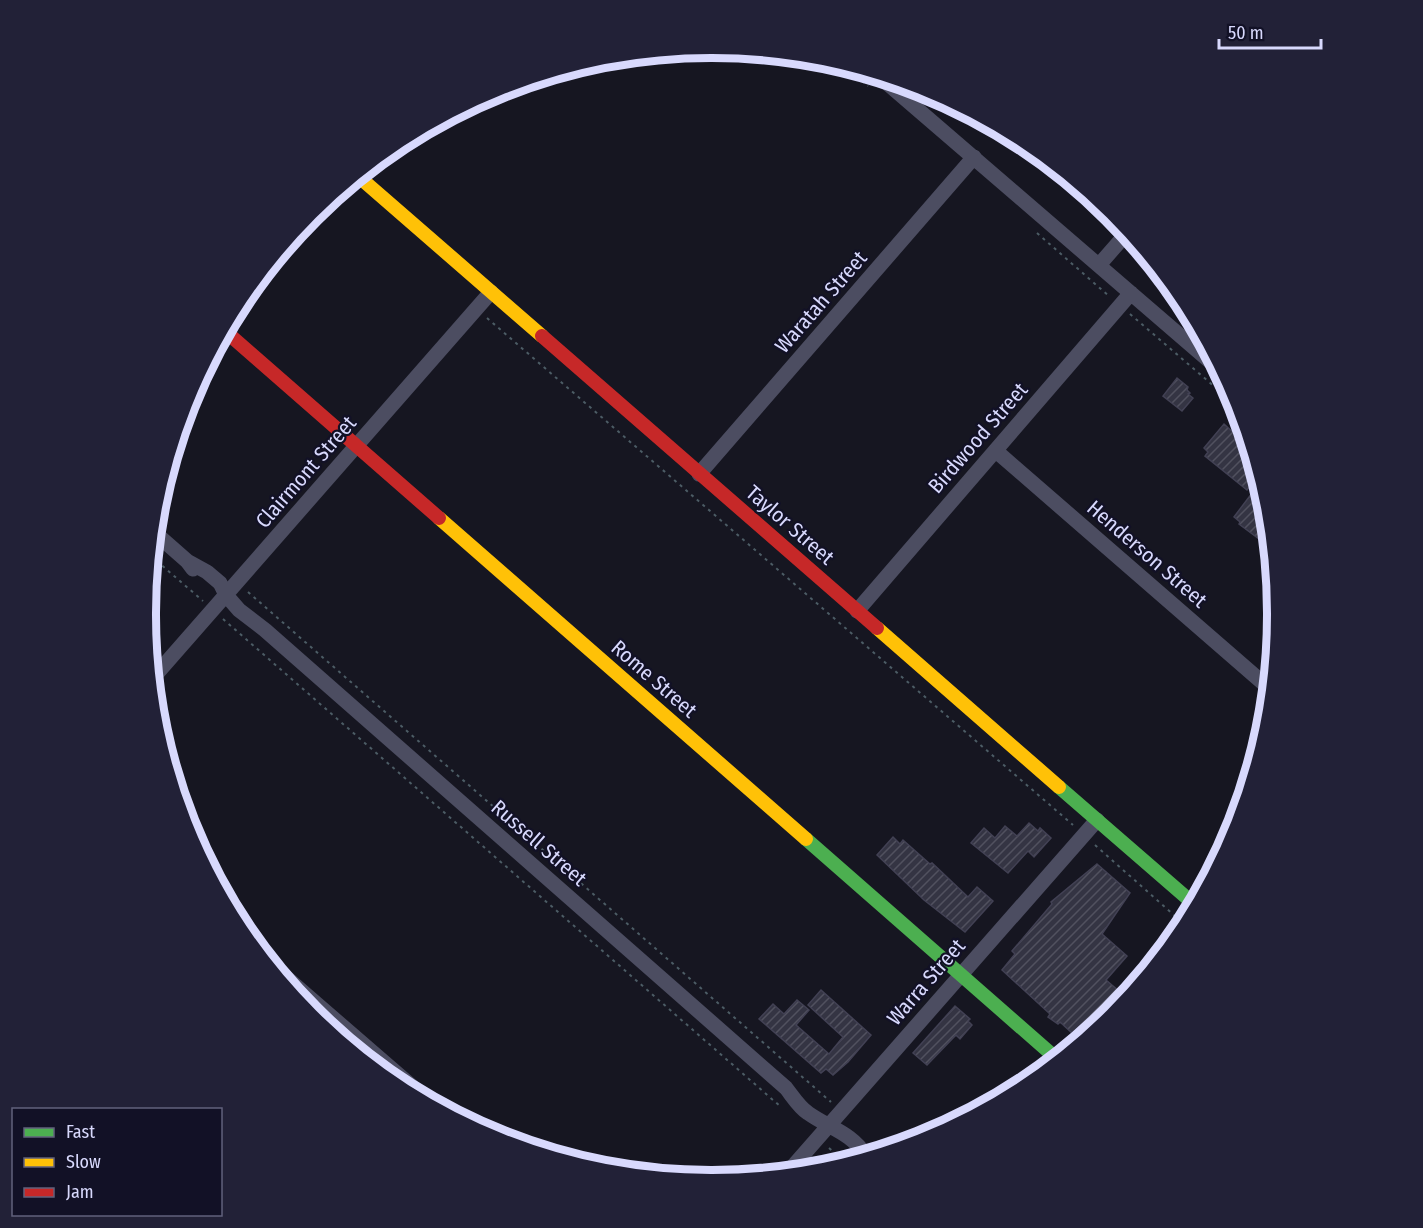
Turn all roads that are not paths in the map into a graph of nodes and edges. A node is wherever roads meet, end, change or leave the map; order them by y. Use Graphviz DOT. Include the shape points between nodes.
graph roads {
  1 [pos="897,91"];
  2 [pos="974,157"];
  3 [pos="363,181"];
  4 [pos="1121,240"];
  5 [pos="1099,265"];
  6 [pos="491,292"];
  7 [pos="1131,294"];
  8 [pos="230,336"];
  9 [pos="1203,356"];
  10 [pos="357,446"];
  11 [pos="996,451"];
  12 [pos="699,474"];
  13 [pos="163,531"];
  14 [pos="226,595"];
  15 [pos="857,611"];
  16 [pos="159,671"];
  17 [pos="1262,682"];
  18 [pos="1097,820"];
  19 [pos="1188,900"];
  20 [pos="961,975"];
  21 [pos="314,1001"];
  22 [pos="1051,1054"];
  23 [pos="387,1065"];
  24 [pos="829,1125"];
  25 [pos="862,1149"];
  26 [pos="854,1151"];
  27 [pos="796,1163"];
  1 -- 2 [label="street"];
  2 -- 5 [label="street"];
  2 -- 12 [label="street, Waratah Street"];
  3 -- 6 [label="street, Taylor Street"];
  4 -- 5 [label="street"];
  5 -- 7 [label="street"];
  6 -- 10 [label="street, Clairmont Street"];
  6 -- 12 [label="street, Taylor Street"];
  7 -- 9 [label="street"];
  7 -- 11 [label="street, Birdwood Street"];
  8 -- 10 [label="street, Rome Street"];
  10 -- 14 [label="street, Clairmont Street"];
  10 -- 20 [label="street, Rome Street"];
  11 -- 15 [label="street, Birdwood Street"];
  11 -- 17 [label="street, Henderson Street"];
  12 -- 15 [label="street, Taylor Street"];
  13 -- 14 [label="street, Russell Street" via="200,579 213,591"];
  14 -- 16 [label="street, Clairmont Street"];
  14 -- 24 [label="street, Russell Street" via="248,619 786,1088 815,1106"];
  15 -- 18 [label="street, Taylor Street"];
  18 -- 19 [label="street, Taylor Street"];
  18 -- 20 [label="street, Warra Street"];
  20 -- 22 [label="street, Rome Street"];
  20 -- 24 [label="street, Warra Street"];
  21 -- 23 [label="street"];
  24 -- 25 [label="street, Russell Street"];
  24 -- 26 [label="street, Russell Street"];
  24 -- 27 [label="street, Warra Street"];
}
